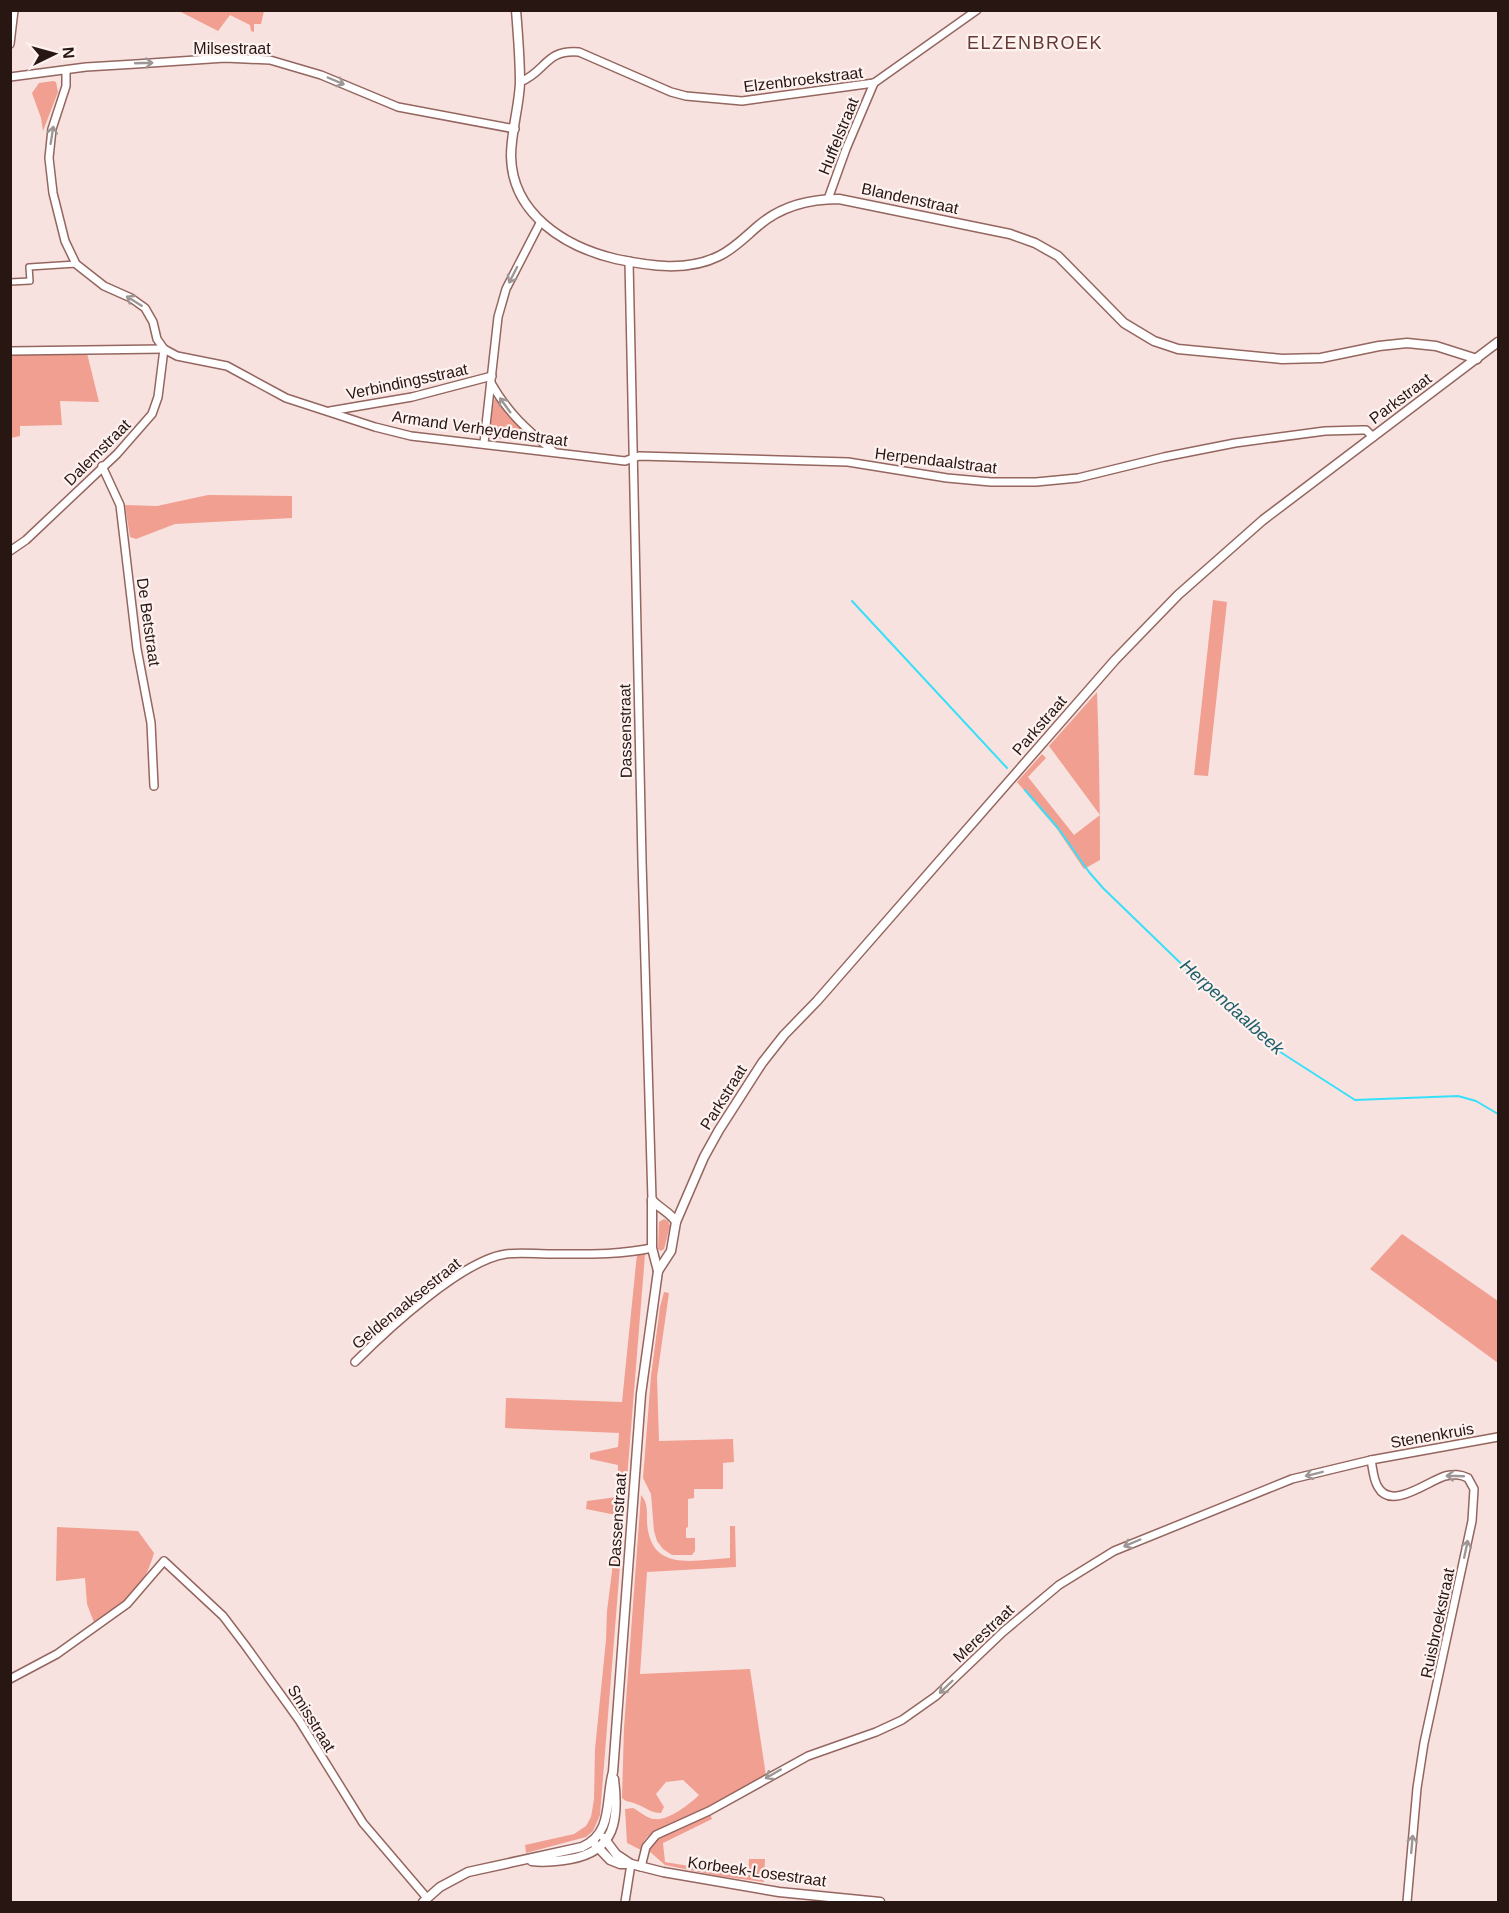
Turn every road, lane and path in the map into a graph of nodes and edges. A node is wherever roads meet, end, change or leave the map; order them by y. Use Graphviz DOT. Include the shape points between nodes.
graph roads {
  1 [pos="14,10"];
  2 [pos="516,10"];
  3 [pos="977,10"];
  4 [pos="10,44"];
  5 [pos="66,71"];
  6 [pos="10,77"];
  7 [pos="520,82"];
  8 [pos="874,83"];
  9 [pos="515,129"];
  10 [pos="828,199"];
  11 [pos="540,223"];
  12 [pos="629,261"];
  13 [pos="76,264"];
  14 [pos="10,282"];
  15 [pos="1498,342"];
  16 [pos="164,349"];
  17 [pos="10,351"];
  18 [pos="1477,359"];
  19 [pos="492,379"];
  20 [pos="328,411"];
  21 [pos="1373,437"];
  22 [pos="484,443"];
  23 [pos="554,452"];
  24 [pos="632,459"];
  25 [pos="102,466"];
  26 [pos="10,551"];
  27 [pos="154,786"];
  28 [pos="652,1200"];
  29 [pos="684,1204"];
  30 [pos="667,1214"];
  31 [pos="653,1219"];
  32 [pos="676,1222"];
  33 [pos="652,1250"];
  34 [pos="667,1257"];
  35 [pos="658,1271"];
  36 [pos="355,1362"];
  37 [pos="1498,1437"];
  38 [pos="1371,1460"];
  39 [pos="10,1679"];
  40 [pos="613,1772"];
  41 [pos="600,1833"];
  42 [pos="606,1841"];
  43 [pos="596,1845"];
  44 [pos="630,1864"];
  45 [pos="641,1867"];
  46 [pos="425,1900"];
  47 [pos="625,1902"];
  48 [pos="880,1902"];
  49 [pos="1407,1902"];
  1 -- 4 [label="street"];
  2 -- 7 [label="street, Blandenstraat"];
  3 -- 8 [label="street, Elzenbroekstraat"];
  5 -- 6 [label="street, Milsestraat"];
  5 -- 9 [label="street, Milsestraat, one-way" via="225,58 270,60 321,75 398,107"];
  13 -- 5 [label="street, one-way" via="65,241 49,158"];
  7 -- 8 [label="street, Elzenbroekstraat" via="553,56 566,51 579,52 686,96 742,101"];
  7 -- 9 [label="street, Blandenstraat"];
  8 -- 10 [label="street, Huffelstraat"];
  9 -- 11 [label="street, Blandenstraat" via="511,153 515,181"];
  10 -- 12 [label="street, Blandenstraat" via="781,210 725,253 701,263 665,266"];
  10 -- 18 [label="street, Blandenstraat" via="921,215 1035,243 1065,262 1124,323 1154,341 1178,349 1282,359 1407,343 1436,346"];
  11 -- 12 [label="street, Blandenstraat" via="576,245"];
  11 -- 19 [label="street, Verbindingsstraat, one-way" via="506,289 498,317"];
  12 -- 24 [label="street, Dassenstraat"];
  13 -- 14 [label="street" via="29,267 30,281"];
  16 -- 13 [label="street, one-way" via="145,308 104,286"];
  15 -- 18 [label="street, Parkstraat"];
  16 -- 17 [label="street"];
  16 -- 20 [label="street, Armand Verheydenstraat" via="177,356 227,366 286,398"];
  16 -- 25 [label="street, Dalemstraat" via="152,414"];
  18 -- 21 [label="street, Parkstraat"];
  19 -- 20 [label="street, Verbindingsstraat"];
  19 -- 22 [label="street, Verbindingsstraat"];
  23 -- 19 [label="street, Verbindingsstraat, one-way" via="515,418"];
  20 -- 22 [label="street, Armand Verheydenstraat" via="411,436"];
  21 -- 24 [label="street, Herpendaalstraat" via="1362,430 1299,434 1203,449 1078,478 1036,482 947,478 848,462 639,456"];
  21 -- 29 [label="street, Parkstraat" via="1230,546 1115,660 762,1063 704,1157"];
  22 -- 23 [label="street, Armand Verheydenstraat"];
  23 -- 24 [label="street, Armand Verheydenstraat"];
  24 -- 28 [label="street, Dassenstraat"];
  25 -- 26 [label="street, Dalemstraat"];
  25 -- 27 [label="street, De Betstraat" via="120,505 137,649 152,723"];
  28 -- 30 [label="street"];
  28 -- 31 [label="street, Dassenstraat"];
  29 -- 30 [label="street"];
  29 -- 32 [label="street, Parkstraat"];
  30 -- 31 [label="street"];
  30 -- 32 [label="street"];
  31 -- 33 [label="street, Dassenstraat"];
  32 -- 34 [label="street, Parkstraat"];
  33 -- 34 [label="street" via="660,1258"];
  33 -- 35 [label="street, Dassenstraat"];
  33 -- 36 [label="street, Geldenaaksestraat" via="510,1254 490,1258 459,1273"];
  34 -- 35 [label="street, Dassenstraat"];
  35 -- 40 [label="street, Dassenstraat" via="641,1394"];
  37 -- 38 [label="street, Stenenkruis"];
  38 -- 45 [label="street, Merestraat, one-way" via="1292,1479 1114,1551 1059,1585 936,1696 902,1720 808,1756 709,1811 656,1834 646,1847"];
  49 -- 38 [label="street, Ruisbroekstraat, one-way" via="1424,1743 1473,1521 1474,1489 1468,1478 1458,1474 1406,1494 1386,1495 1375,1482"];
  39 -- 46 [label="street, Smisstraat" via="57,1654 127,1604 164,1561 223,1616 299,1720 363,1823"];
  40 -- 41 [label="street, Dassenstraat"];
  40 -- 42 [label="street, Dassenstraat" via="616,1814"];
  41 -- 42 [label="street, Korbeek-Losestraat"];
  41 -- 43 [label="street"];
  42 -- 43 [label="street, Dassenstraat"];
  42 -- 44 [label="street, Korbeek-Losestraat"];
  43 -- 44 [label="street, Korbeek-Losestraat" via="610,1860"];
  43 -- 46 [label="street" via="468,1872"];
  44 -- 45 [label="street, Korbeek-Losestraat"];
  44 -- 47 [label="street"];
  45 -- 48 [label="street, Korbeek-Losestraat" via="779,1892"];
}
